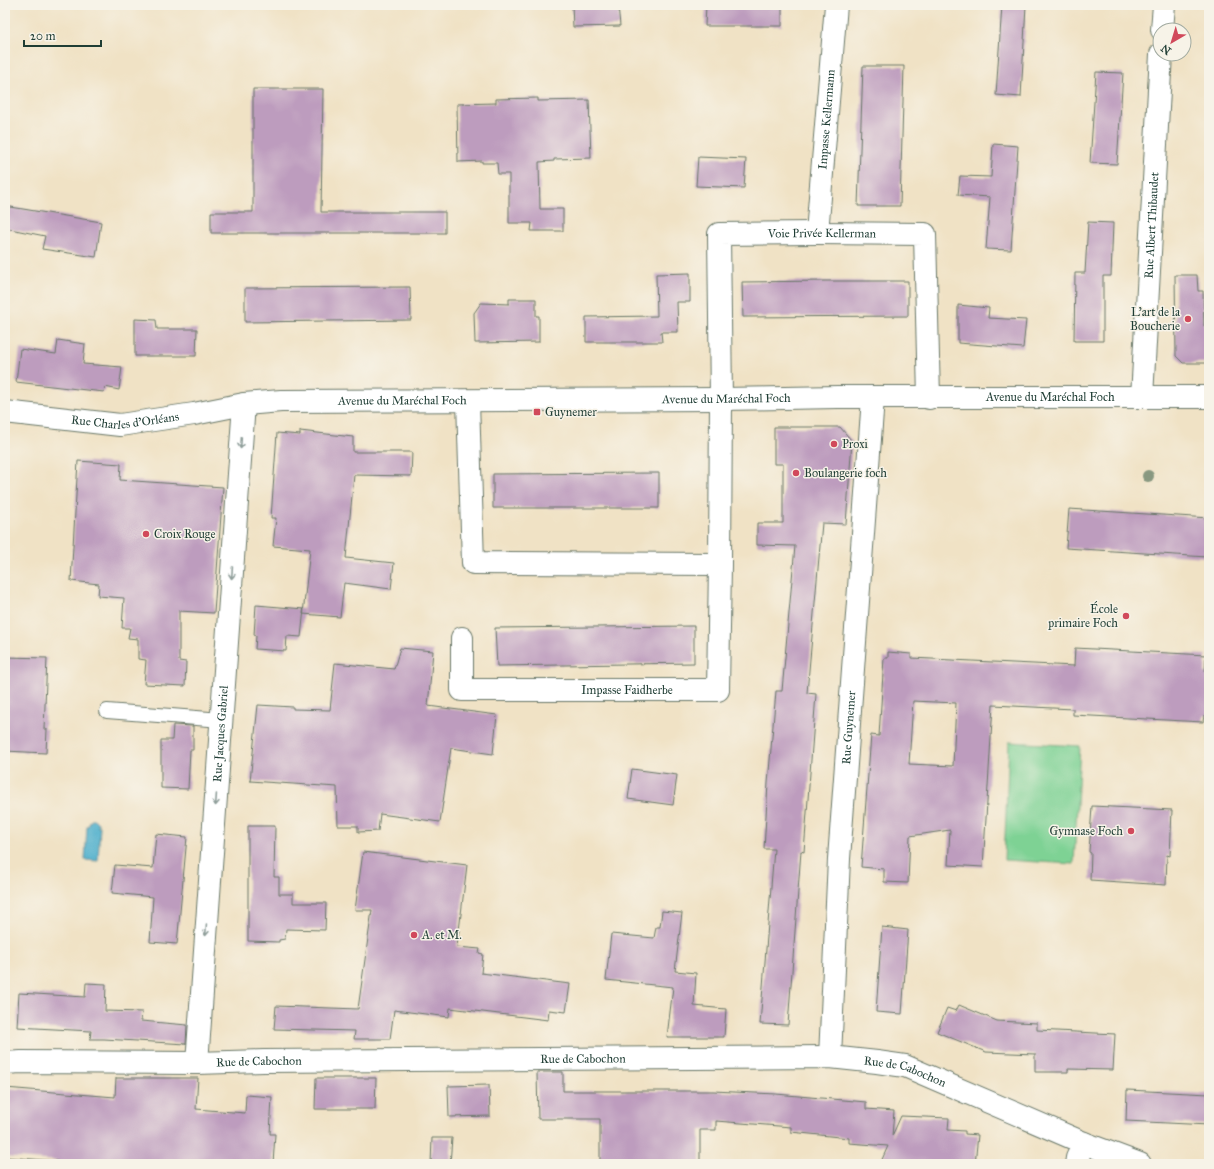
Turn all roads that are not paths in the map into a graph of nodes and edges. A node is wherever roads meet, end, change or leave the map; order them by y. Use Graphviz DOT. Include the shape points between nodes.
graph roads {
  1 [pos="836,5"];
  2 [pos="1164,5"];
  3 [pos="1163,22"];
  4 [pos="1161,62"];
  5 [pos="817,233"];
  6 [pos="1142,397"];
  7 [pos="1209,397"];
  8 [pos="873,398"];
  9 [pos="929,398"];
  10 [pos="721,399"];
  11 [pos="468,401"];
  12 [pos="244,404"];
  13 [pos="5,412"];
  14 [pos="720,564"];
  15 [pos="462,638"];
  16 [pos="107,711"];
  17 [pos="222,720"];
  18 [pos="830,1057"];
  19 [pos="5,1063"];
  20 [pos="197,1063"];
  21 [pos="1084,1143"];
  22 [pos="1076,1164"];
  23 [pos="1140,1164"];
  1 -- 5 [label="street, Impasse Kellermann"];
  2 -- 3 [label="street"];
  4 -- 6 [label="street, Rue Albert Thibaudet"];
  5 -- 9 [label="street, Voie Privée Kellerman" via="925,234"];
  5 -- 10 [label="street, Voie Privée Kellerman" via="719,234"];
  6 -- 7 [label="street, Avenue du Maréchal Foch"];
  6 -- 9 [label="street, Avenue du Maréchal Foch"];
  8 -- 9 [label="street, Avenue du Maréchal Foch"];
  8 -- 10 [label="street, Avenue du Maréchal Foch"];
  8 -- 18 [label="street, Rue Guynemer" via="839,859"];
  10 -- 11 [label="street, Avenue du Maréchal Foch"];
  10 -- 14 [label="street, Impasse Faidherbe"];
  11 -- 12 [label="street, Avenue du Maréchal Foch" via="281,401"];
  11 -- 14 [label="street" via="473,563"];
  12 -- 13 [label="street, Rue Charles d'Orléans" via="120,426"];
  12 -- 17 [label="street, Rue Jacques Gabriel, one-way"];
  14 -- 15 [label="street, Impasse Faidherbe" via="718,690 462,690"];
  16 -- 17 [label="lane"];
  17 -- 20 [label="street, Rue Jacques Gabriel, one-way"];
  18 -- 20 [label="street, Rue de Cabochon"];
  18 -- 21 [label="street, Rue de Cabochon" via="905,1066"];
  19 -- 20 [label="street, Rue de Cabochon"];
  21 -- 22 [label="street" via="1076,1158"];
  21 -- 23 [label="street, Rue de Cabochon"];
}
